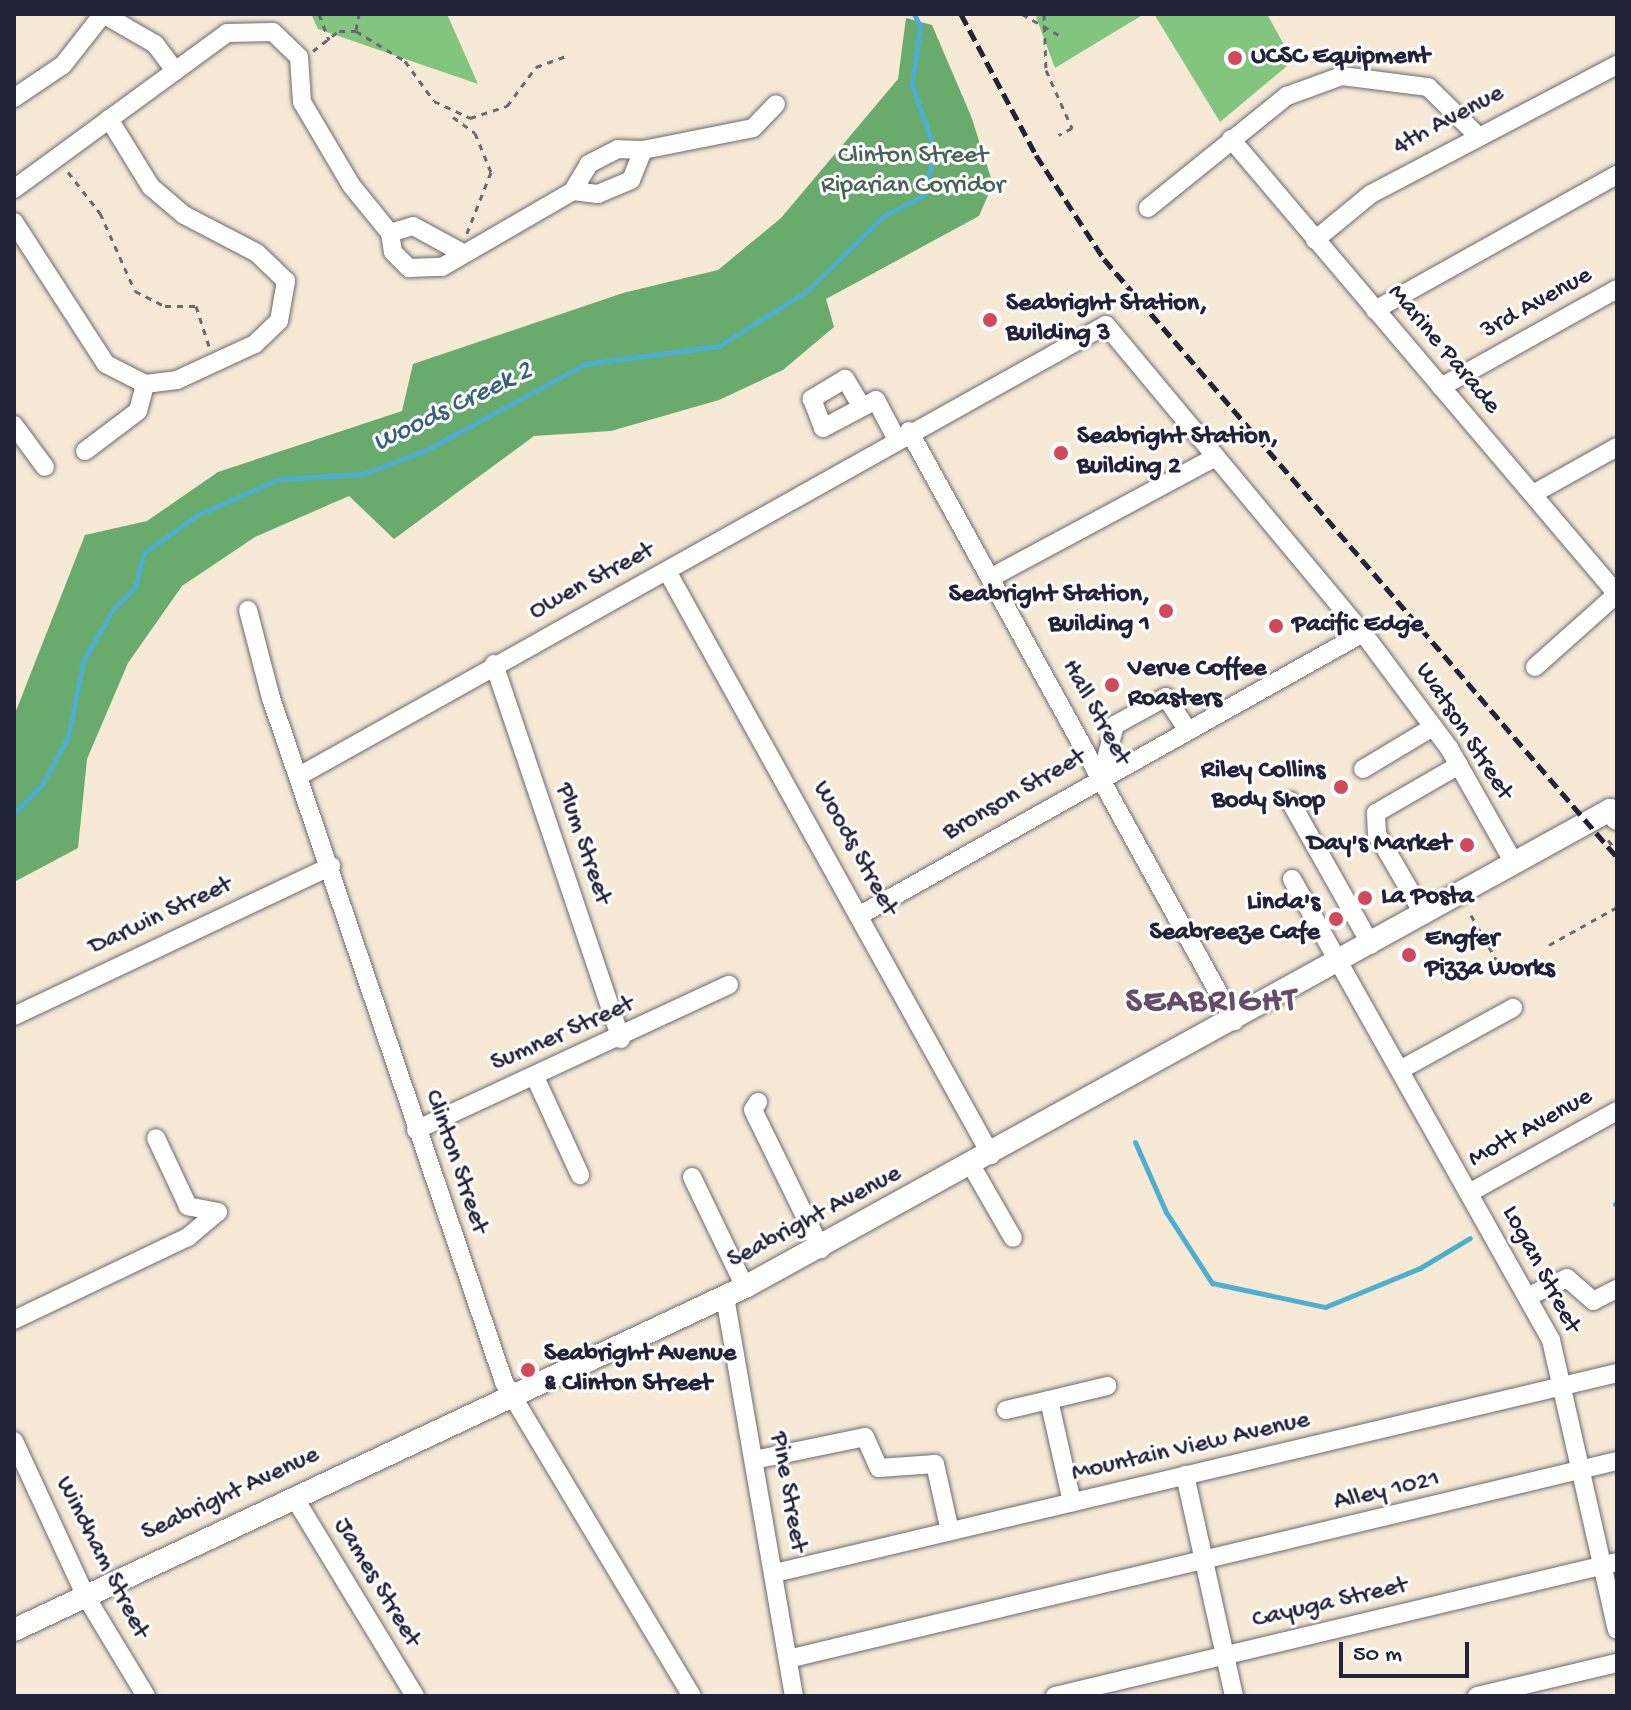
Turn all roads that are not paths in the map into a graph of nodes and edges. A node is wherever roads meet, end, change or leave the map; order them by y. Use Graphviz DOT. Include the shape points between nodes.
graph roads {
  1 [pos="103,14"];
  2 [pos="1617,65"];
  3 [pos="175,71"];
  4 [pos="14,98"];
  5 [pos="776,104"];
  6 [pos="109,119"];
  7 [pos="1476,134"];
  8 [pos="1231,139"];
  9 [pos="643,150"];
  10 [pos="1617,175"];
  11 [pos="14,189"];
  12 [pos="573,191"];
  13 [pos="1148,208"];
  14 [pos="14,222"];
  15 [pos="390,233"];
  16 [pos="1315,240"];
  17 [pos="459,251"];
  18 [pos="1617,289"];
  19 [pos="1375,310"];
  20 [pos="145,384"];
  21 [pos="1441,387"];
  22 [pos="862,407"];
  23 [pos="14,425"];
  24 [pos="902,435"];
  25 [pos="1617,447"];
  26 [pos="85,451"];
  27 [pos="1216,457"];
  28 [pos="45,467"];
  29 [pos="1533,494"];
  30 [pos="667,571"];
  31 [pos="990,578"];
  32 [pos="1617,594"];
  33 [pos="248,610"];
  34 [pos="1363,633"];
  35 [pos="494,664"];
  36 [pos="1535,667"];
  37 [pos="1433,727"];
  38 [pos="1187,729"];
  39 [pos="1459,765"];
  40 [pos="1363,769"];
  41 [pos="299,776"];
  42 [pos="1101,777"];
  43 [pos="1290,801"];
  44 [pos="1615,812"];
  45 [pos="1514,863"];
  46 [pos="331,866"];
  47 [pos="1292,879"];
  48 [pos="862,914"];
  49 [pos="1424,915"];
  50 [pos="1371,945"];
  51 [pos="1339,963"];
  52 [pos="729,985"];
  53 [pos="1513,1008"];
  54 [pos="14,1016"];
  55 [pos="1234,1021"];
  56 [pos="621,1039"];
  57 [pos="1400,1070"];
  58 [pos="535,1077"];
  59 [pos="758,1102"];
  60 [pos="1617,1111"];
  61 [pos="416,1130"];
  62 [pos="156,1138"];
  63 [pos="981,1160"];
  64 [pos="580,1175"];
  65 [pos="692,1177"];
  66 [pos="1469,1193"];
  67 [pos="1013,1238"];
  68 [pos="821,1249"];
  69 [pos="1617,1289"];
  70 [pos="735,1292"];
  71 [pos="1529,1296"];
  72 [pos="14,1320"];
  73 [pos="1617,1373"];
  74 [pos="1107,1386"];
  75 [pos="1563,1390"];
  76 [pos="512,1397"];
  77 [pos="1049,1400"];
  78 [pos="1006,1410"];
  79 [pos="14,1441"];
  80 [pos="754,1460"];
  81 [pos="1617,1461"];
  82 [pos="20,1472"];
  83 [pos="1581,1473"];
  84 [pos="1185,1475"];
  85 [pos="294,1497"];
  86 [pos="1072,1502"];
  87 [pos="950,1531"];
  88 [pos="1204,1562"];
  89 [pos="1610,1564"];
  90 [pos="775,1573"];
  91 [pos="85,1595"];
  92 [pos="14,1630"];
  93 [pos="1617,1630"];
  94 [pos="1226,1655"];
  95 [pos="792,1658"];
  96 [pos="1617,1663"];
  97 [pos="146,1696"];
  98 [pos="415,1696"];
  99 [pos="692,1696"];
  100 [pos="794,1696"];
  101 [pos="1055,1696"];
  102 [pos="1234,1696"];
  103 [pos="1477,1696"];
  1 -- 3 [label="street" via="155,44"];
  1 -- 4 [label="street" via="63,65"];
  2 -- 7 [label="street, 4th Avenue"];
  3 -- 6 [label="street"];
  3 -- 15 [label="street" via="227,33 273,32 299,57 302,102 351,185"];
  5 -- 9 [label="street" via="753,128"];
  6 -- 11 [label="street"];
  6 -- 20 [label="street" via="151,187 184,215 257,253 286,281 279,321 255,344 177,380"];
  7 -- 8 [label="street" via="1428,87 1342,76 1287,96"];
  7 -- 16 [label="street, 4th Avenue" via="1371,194"];
  8 -- 13 [label="street"];
  8 -- 16 [label="street, Marine Parade"];
  9 -- 12 [label="street" via="618,149 589,164"];
  9 -- 12 [label="street" via="631,180 598,194"];
  10 -- 19 [label="street"];
  12 -- 17 [label="street"];
  14 -- 20 [label="street" via="97,353"];
  15 -- 17 [label="street" via="413,226"];
  15 -- 17 [label="street" via="393,252 409,268 442,267"];
  16 -- 19 [label="street, Marine Parade"];
  18 -- 21 [label="street, 3rd Avenue"];
  19 -- 21 [label="street, Marine Parade"];
  20 -- 26 [label="street" via="138,411"];
  21 -- 29 [label="street, Marine Parade"];
  22 -- 24 [label="street, Hall Street" via="876,400"];
  23 -- 28 [label="street"];
  24 -- 27 [label="street, Owen Street" via="1106,325"];
  24 -- 30 [label="street, Owen Street"];
  24 -- 31 [label="street, Hall Street"];
  25 -- 29 [label="street"];
  27 -- 31 [label="street"];
  27 -- 34 [label="street, Watson Street"];
  29 -- 32 [label="street, Marine Parade"];
  30 -- 35 [label="street, Owen Street"];
  30 -- 48 [label="street, Woods Street"];
  31 -- 42 [label="street, Hall Street"];
  32 -- 36 [label="street"];
  33 -- 41 [label="street, Clinton Street"];
  34 -- 37 [label="street, Watson Street"];
  34 -- 38 [label="street, Bronson Street"];
  35 -- 41 [label="street, Owen Street"];
  35 -- 56 [label="street, Plum Street"];
  37 -- 39 [label="street, Watson Street"];
  37 -- 40 [label="street"];
  38 -- 42 [label="street, Bronson Street"];
  38 -- 42 [label="street" via="1166,697 1115,725"];
  39 -- 45 [label="street, Watson Street"];
  39 -- 49 [label="street" via="1376,813 1377,834"];
  41 -- 46 [label="street, Clinton Street"];
  42 -- 48 [label="street, Bronson Street"];
  42 -- 55 [label="street, Hall Street"];
  43 -- 50 [label="street"];
  44 -- 45 [label="main road, Seabright Avenue"];
  45 -- 49 [label="main road, Seabright Avenue"];
  46 -- 54 [label="street, Darwin Street"];
  46 -- 61 [label="street, Clinton Street"];
  47 -- 51 [label="street, Logan Street"];
  48 -- 63 [label="street, Woods Street"];
  49 -- 50 [label="main road, Seabright Avenue"];
  50 -- 51 [label="main road, Seabright Avenue"];
  51 -- 55 [label="main road, Seabright Avenue"];
  51 -- 57 [label="street, Logan Street"];
  52 -- 56 [label="street, Sumner Street"];
  53 -- 57 [label="street"];
  55 -- 63 [label="main road, Seabright Avenue"];
  56 -- 58 [label="street, Sumner Street"];
  57 -- 66 [label="street, Logan Street"];
  58 -- 61 [label="street, Sumner Street"];
  58 -- 64 [label="street"];
  59 -- 68 [label="street" via="753,1110"];
  60 -- 66 [label="street, Mott Avenue"];
  61 -- 76 [label="street, Clinton Street"];
  62 -- 72 [label="street" via="188,1206 218,1212 188,1237"];
  63 -- 67 [label="street, Woods Street"];
  63 -- 68 [label="main road, Seabright Avenue"];
  65 -- 70 [label="street, Pine Street"];
  66 -- 71 [label="street, Logan Street"];
  68 -- 70 [label="main road, Seabright Avenue"];
  69 -- 71 [label="street" via="1593,1301 1567,1278"];
  70 -- 76 [label="main road, Seabright Avenue"];
  70 -- 80 [label="street, Pine Street"];
  71 -- 75 [label="street, Logan Street" via="1551,1340"];
  73 -- 75 [label="street, Mountain View Avenue"];
  74 -- 77 [label="street"];
  75 -- 83 [label="street, Logan Street"];
  75 -- 84 [label="street, Mountain View Avenue"];
  76 -- 85 [label="main road, Seabright Avenue"];
  76 -- 99 [label="street, Clinton Street"];
  77 -- 78 [label="street"];
  77 -- 86 [label="street"];
  79 -- 82 [label="street, Windham Street"];
  80 -- 87 [label="street" via="865,1437 879,1468 935,1464"];
  80 -- 90 [label="street, Pine Street"];
  81 -- 83 [label="street, Alley 1021"];
  82 -- 91 [label="street, Windham Street"];
  83 -- 88 [label="street, Alley 1021"];
  83 -- 89 [label="street, Logan Street"];
  84 -- 86 [label="street, Mountain View Avenue"];
  84 -- 88 [label="street"];
  85 -- 91 [label="main road, Seabright Avenue"];
  85 -- 98 [label="street, James Street"];
  86 -- 87 [label="street, Mountain View Avenue"];
  87 -- 90 [label="street, Mountain View Avenue"];
  88 -- 94 [label="street"];
  88 -- 95 [label="street, Alley 1021"];
  89 -- 93 [label="street, Logan Street"];
  89 -- 94 [label="street, Cayuga Street"];
  90 -- 95 [label="street, Pine Street"];
  91 -- 92 [label="main road, Seabright Avenue"];
  91 -- 97 [label="street, Windham Street"];
  94 -- 101 [label="street, Cayuga Street"];
  94 -- 102 [label="street"];
  95 -- 100 [label="street, Pine Street"];
  96 -- 103 [label="street"];
}
